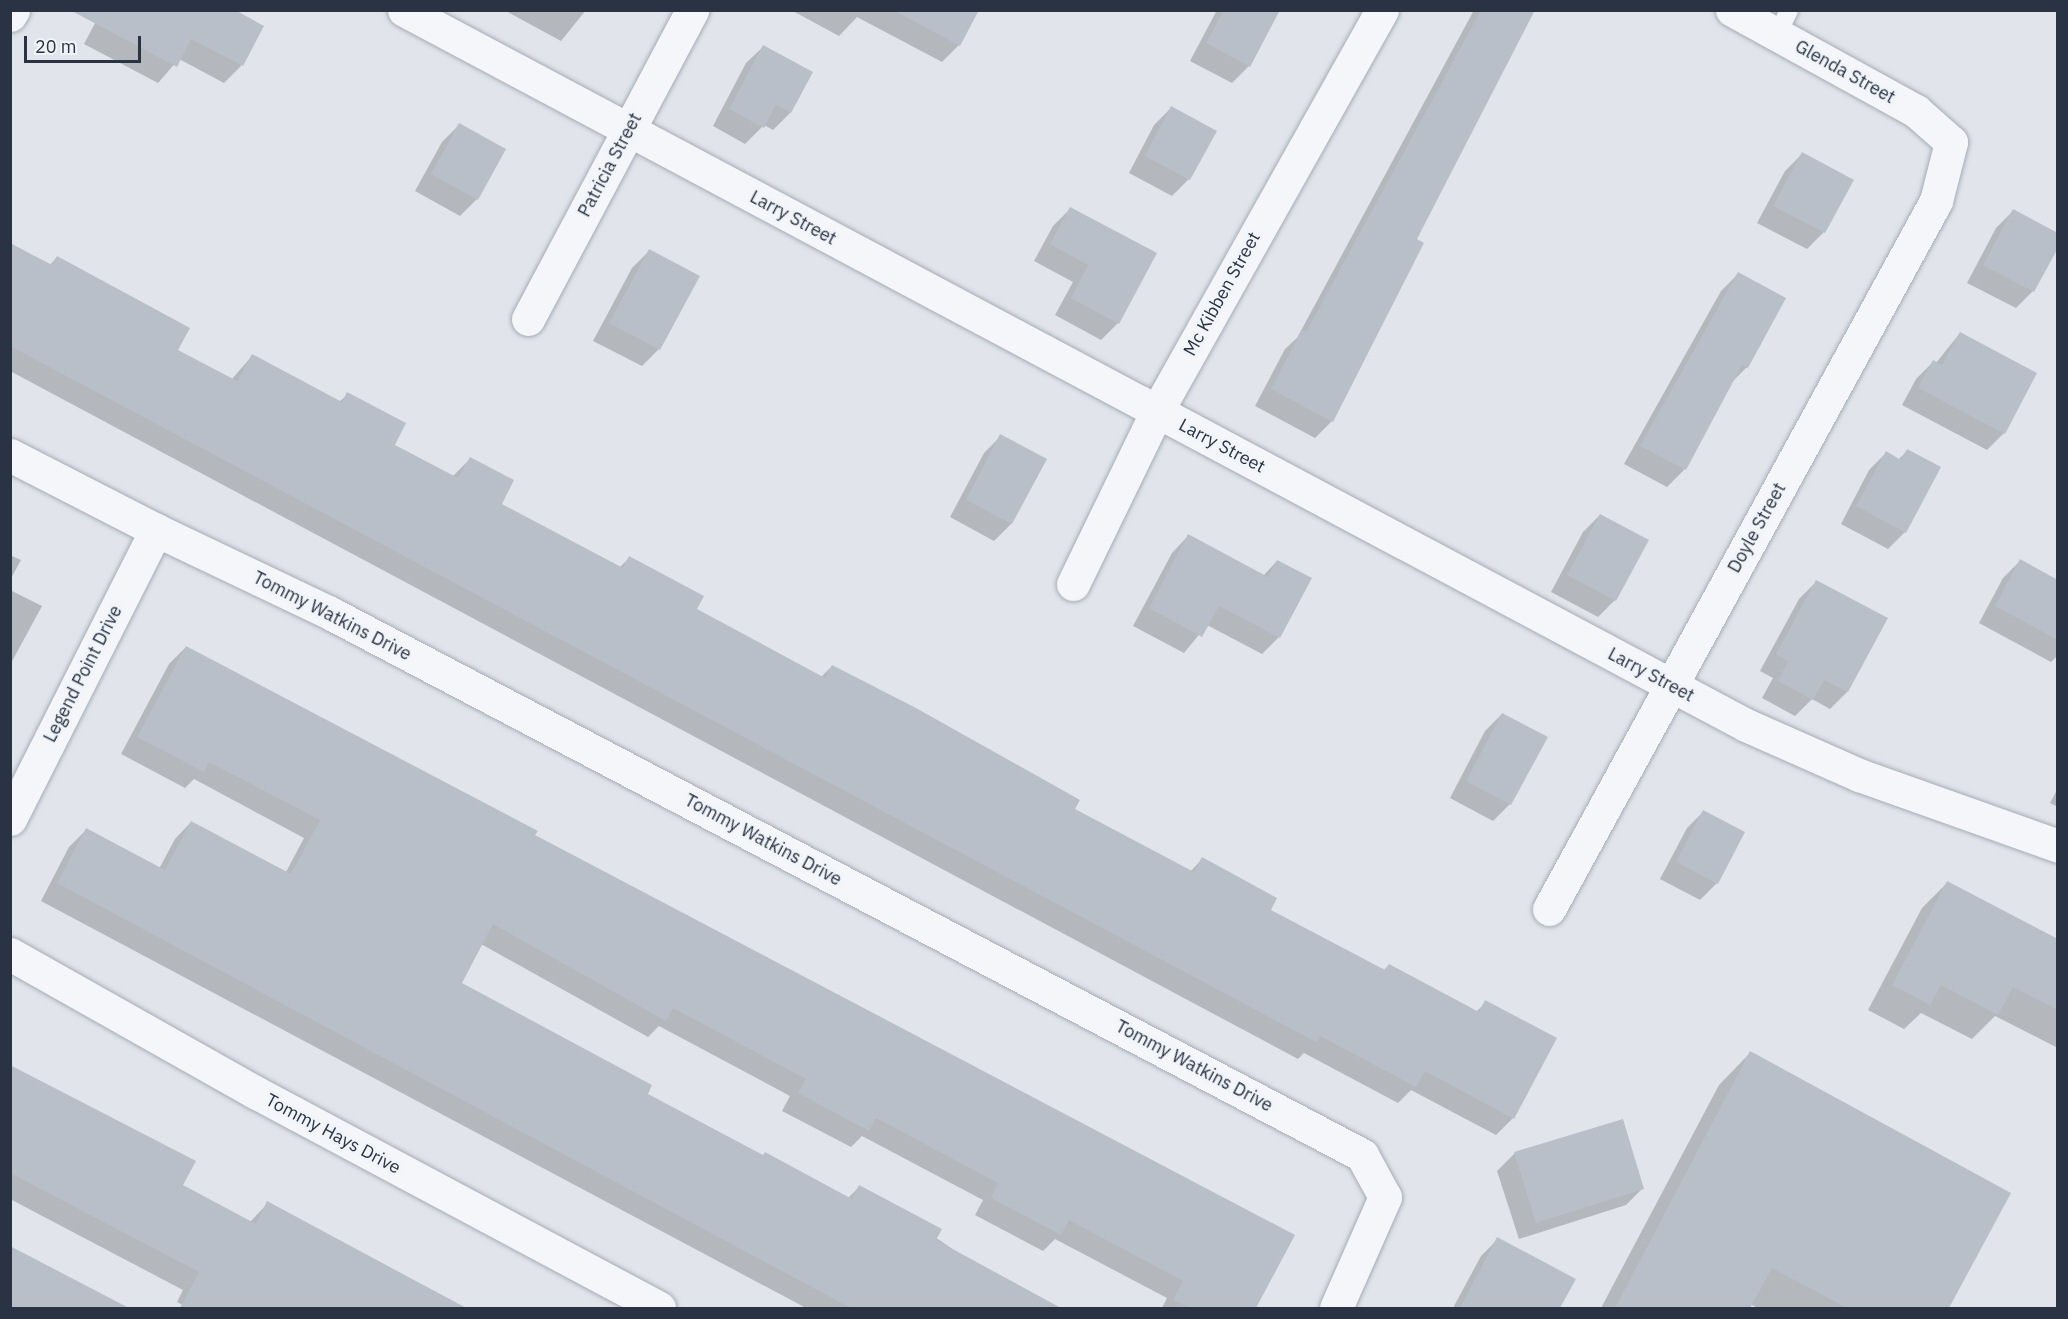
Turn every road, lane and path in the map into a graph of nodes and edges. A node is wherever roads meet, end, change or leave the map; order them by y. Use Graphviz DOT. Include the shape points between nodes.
graph roads {
  1 [pos="13,10"];
  2 [pos="404,10"];
  3 [pos="692,10"];
  4 [pos="1382,10"];
  5 [pos="1732,10"];
  6 [pos="10,15"];
  7 [pos="1783,23"];
  8 [pos="628,130"];
  9 [pos="1951,142"];
  10 [pos="528,319"];
  11 [pos="1157,411"];
  12 [pos="10,455"];
  13 [pos="156,530"];
  14 [pos="1073,584"];
  15 [pos="1671,686"];
  16 [pos="10,819"];
  17 [pos="2058,846"];
  18 [pos="1549,909"];
  19 [pos="10,954"];
  20 [pos="659,1308"];
  21 [pos="1336,1308"];
  1 -- 6 [label="street"];
  2 -- 8 [label="street, Larry Street"];
  3 -- 8 [label="street, Patricia Street"];
  4 -- 11 [label="street, Mc Kibben Street"];
  5 -- 7 [label="street, Glenda Street"];
  7 -- 9 [label="street, Glenda Street" via="1916,111"];
  8 -- 10 [label="street, Patricia Street"];
  8 -- 11 [label="street, Larry Street"];
  9 -- 15 [label="street, Doyle Street" via="1936,201"];
  11 -- 14 [label="street, Mc Kibben Street"];
  11 -- 15 [label="street, Larry Street"];
  12 -- 13 [label="street, Tommy Watkins Drive"];
  13 -- 16 [label="street, Legend Point Drive"];
  13 -- 21 [label="street, Tommy Watkins Drive" via="330,613 1362,1155 1385,1197"];
  15 -- 17 [label="street, Larry Street" via="1746,725 1859,774"];
  15 -- 18 [label="street, Doyle Street"];
  19 -- 20 [label="street, Tommy Hays Drive" via="255,1092"];
}
